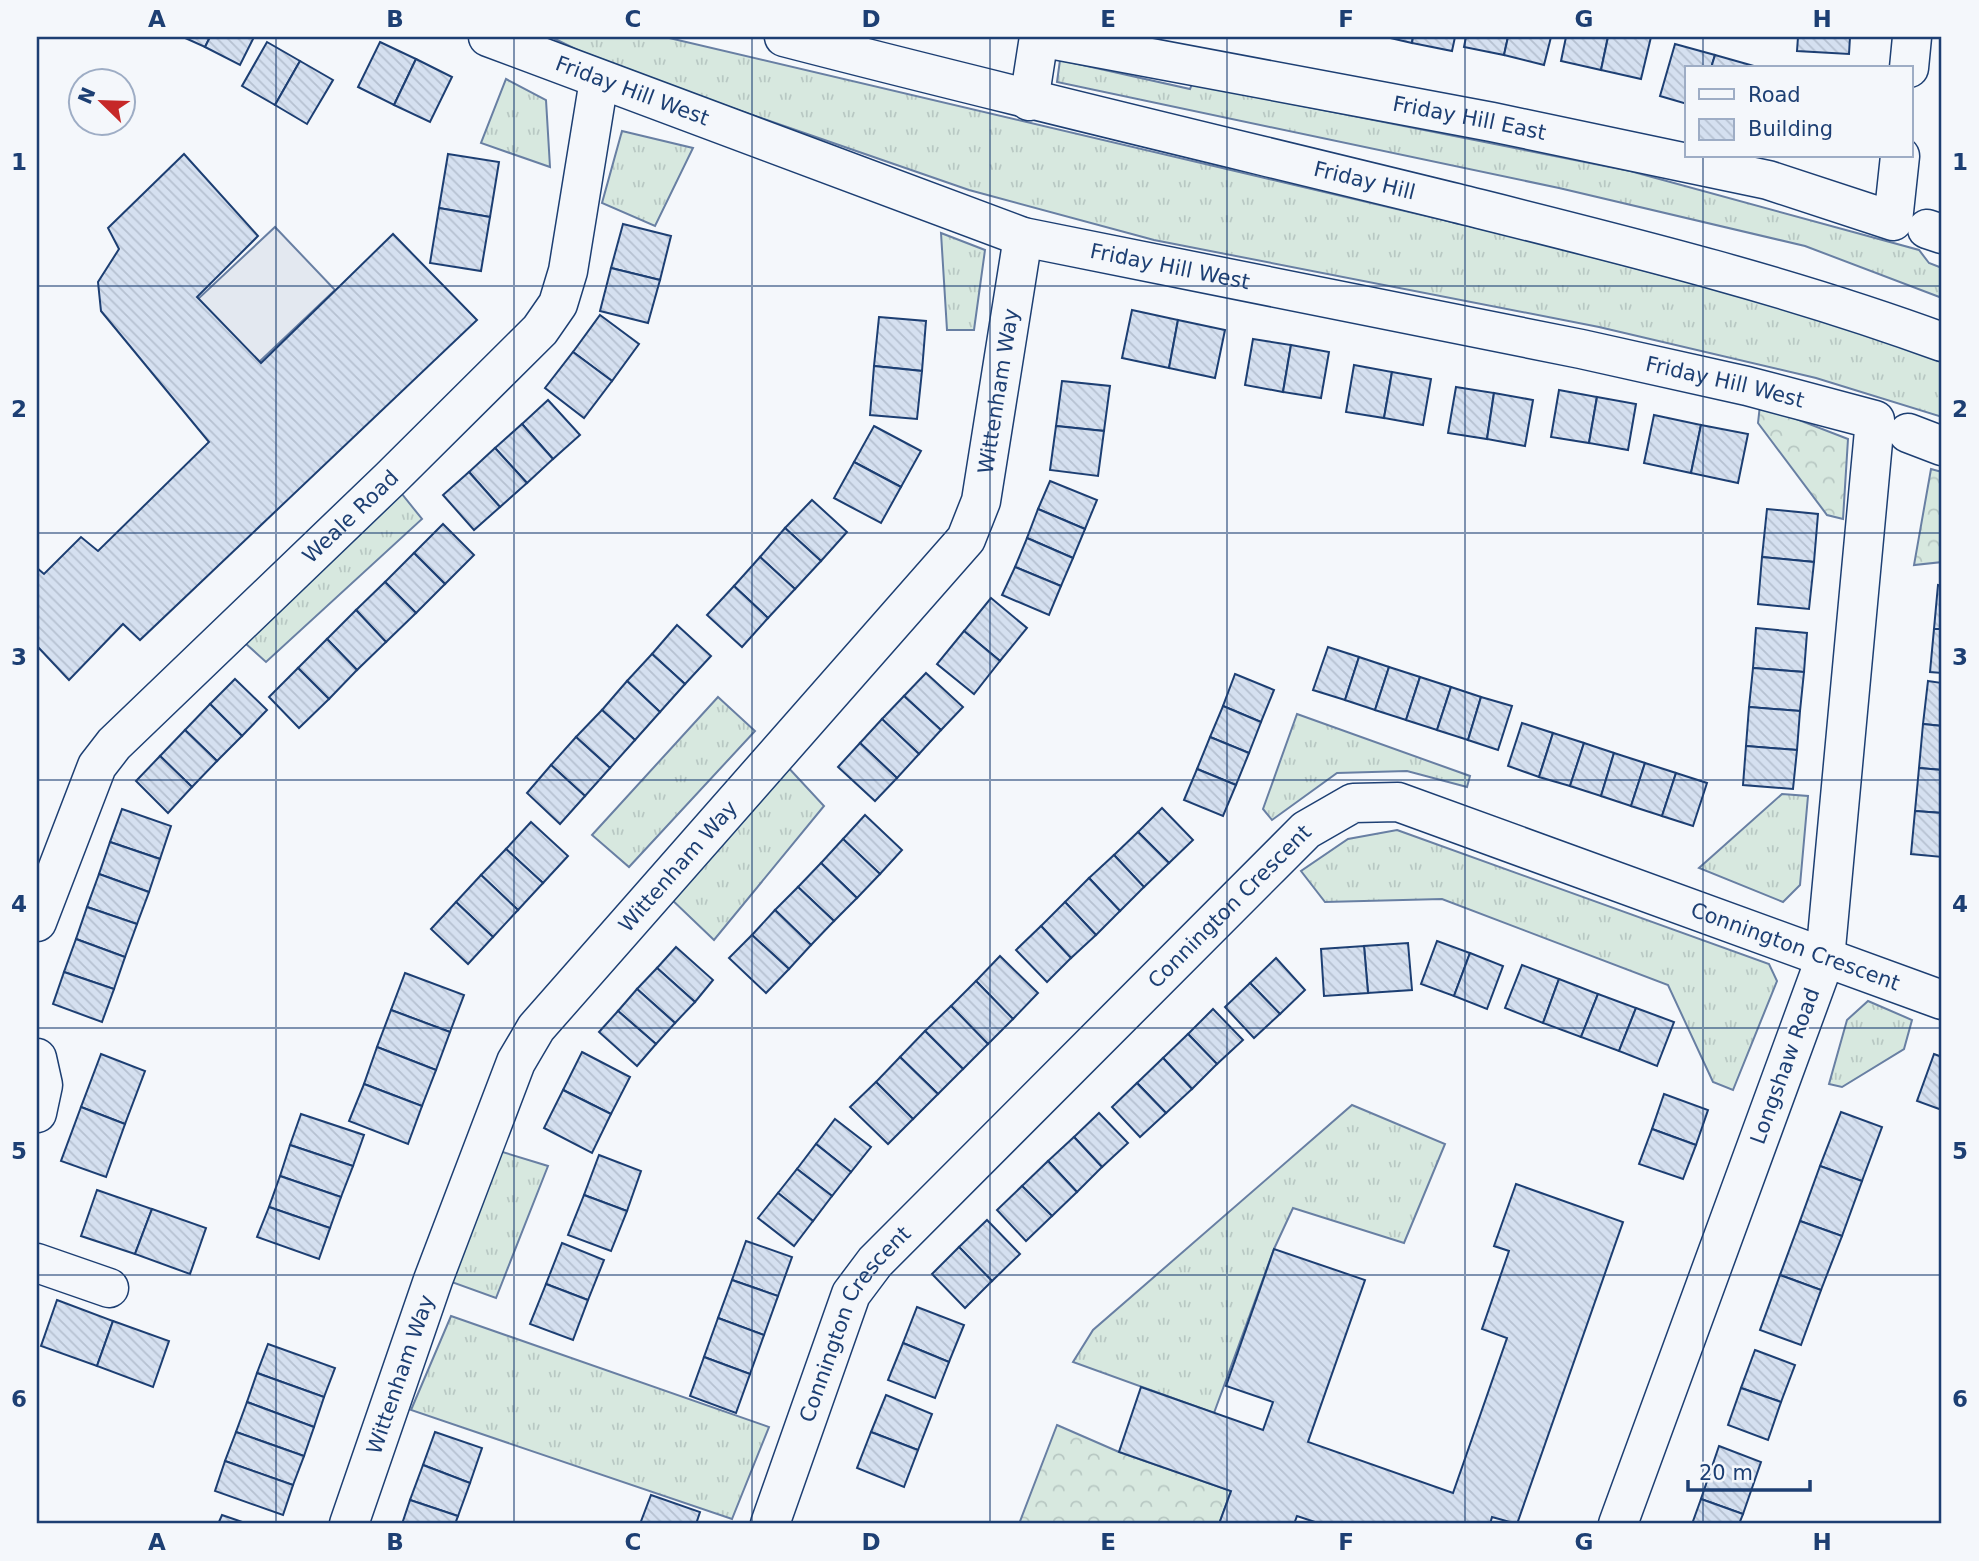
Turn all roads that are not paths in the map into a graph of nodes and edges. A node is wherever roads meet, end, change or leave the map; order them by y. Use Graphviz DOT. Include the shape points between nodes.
graph roads {
  1 [pos="488,37"];
  2 [pos="784,37"];
  3 [pos="1039,37"];
  4 [pos="1912,37"];
  5 [pos="1909,66"];
  6 [pos="599,80"];
  7 [pos="1029,101"];
  8 [pos="1901,158"];
  9 [pos="1921,228"];
  10 [pos="1023,237"];
  11 [pos="1942,342"];
  12 [pos="1908,433"];
  13 [pos="37,922"];
  14 [pos="1825,959"];
  15 [pos="1942,1000"];
  16 [pos="37,1058"];
  17 [pos="37,1113"];
  18 [pos="37,1263"];
  19 [pos="108,1288"];
  20 [pos="349,1524"];
  21 [pos="770,1524"];
  22 [pos="1618,1524"];
  1 -- 6 [label="street, Friday Hill West"];
  2 -- 7 [label="street, Friday Hill"];
  3 -- 7 [label="street"];
  3 -- 9 [label="street, Friday Hill East" via="1492,122 1768,180"];
  4 -- 5 [label="street"];
  6 -- 10 [label="street, Friday Hill West"];
  6 -- 13 [label="street, Weale Road" via="568,271 558,304 540,330 390,479 114,744 97,766"];
  7 -- 11 [label="street, Friday Hill" via="1687,261"];
  8 -- 9 [label="street"];
  10 -- 12 [label="street, Friday Hill West" via="1581,349 1747,386"];
  10 -- 20 [label="street, Wittenham Way" via="981,501 966,538 536,1028 516,1062 433,1280"];
  12 -- 14 [label="street, Longshaw Road"];
  14 -- 15 [label="street, Connington Crescent"];
  14 -- 21 [label="street, Connington Crescent" via="1398,802 1353,803 1306,830 875,1262 851,1294"];
  14 -- 22 [label="street, Longshaw Road"];
  16 -- 17 [label="street" via="43,1085"];
  18 -- 19 [label="street"];
}
